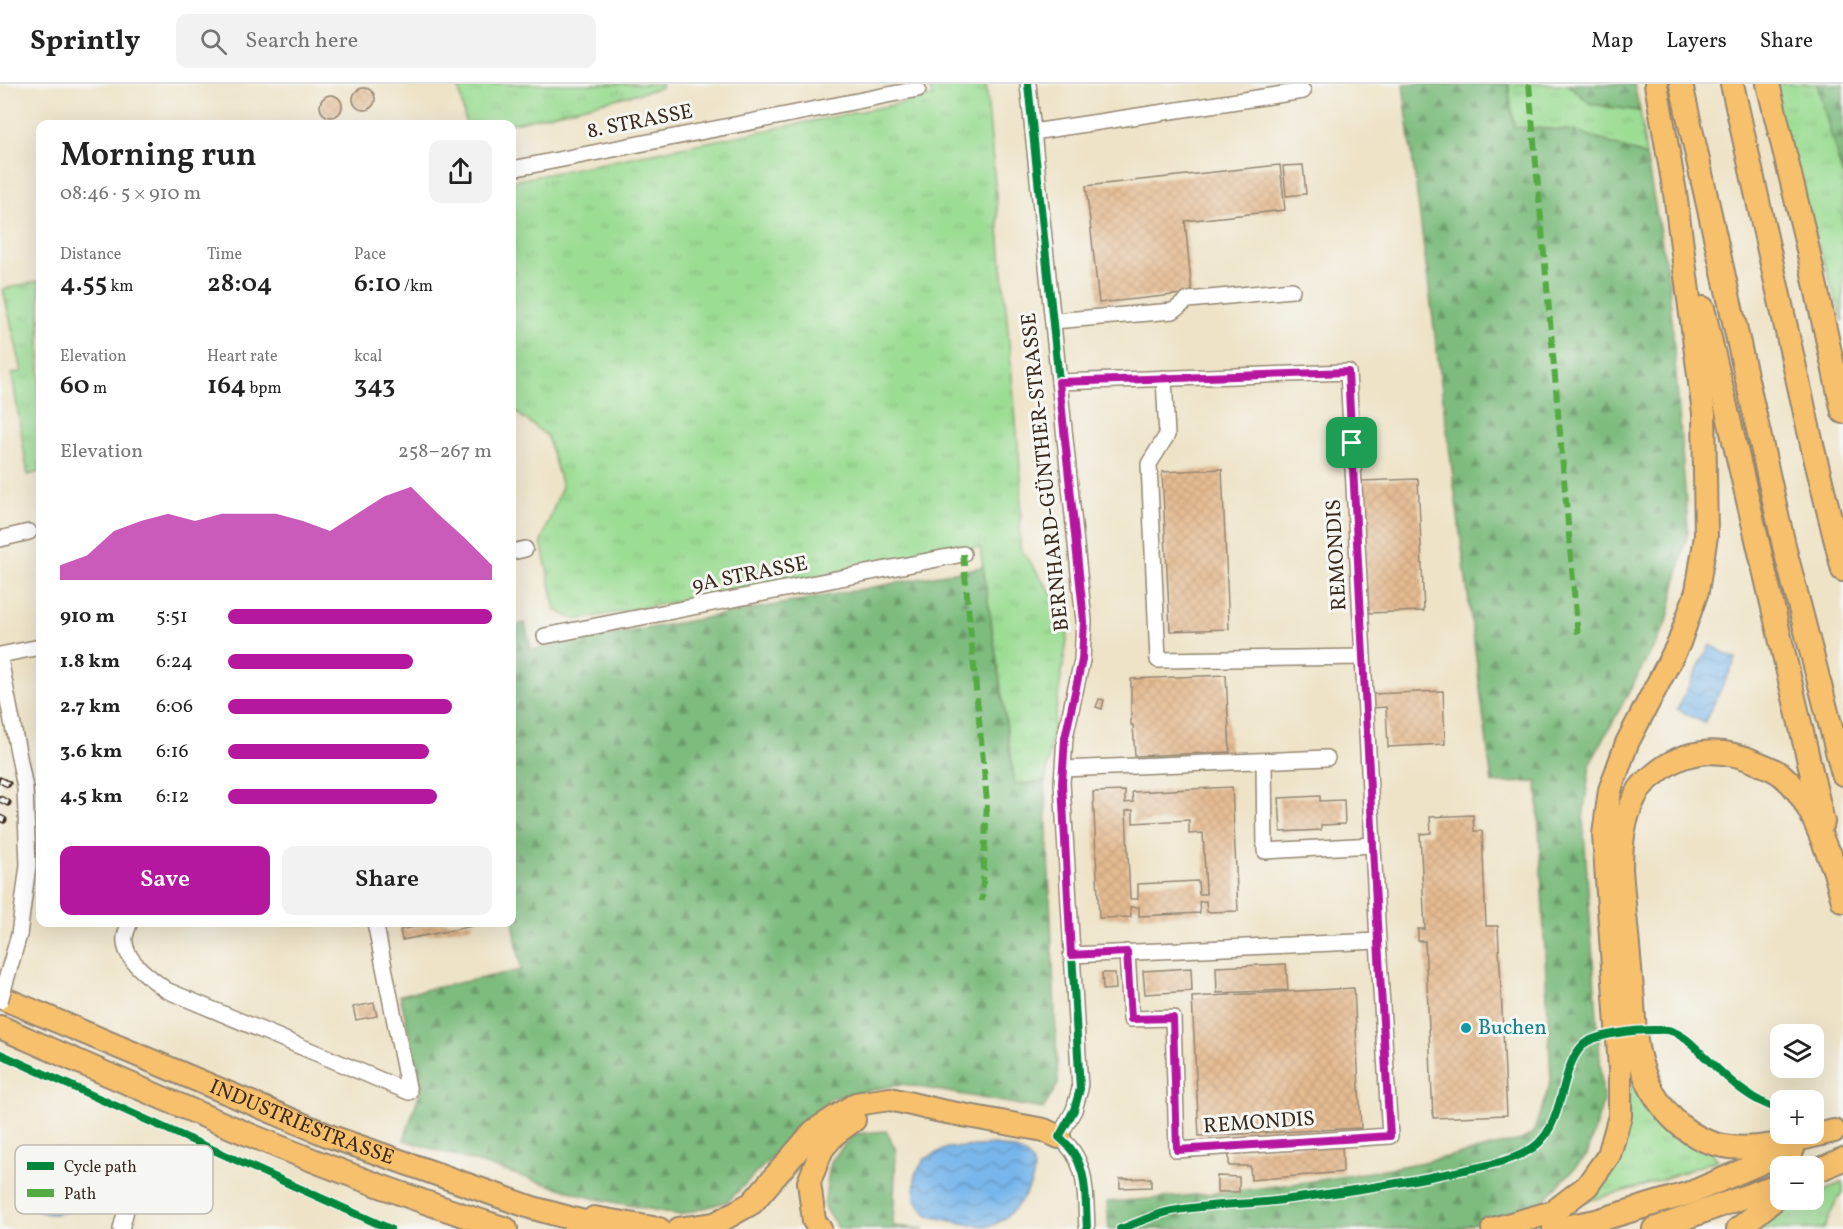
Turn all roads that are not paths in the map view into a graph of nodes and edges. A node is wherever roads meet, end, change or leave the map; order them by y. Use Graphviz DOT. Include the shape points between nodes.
graph roads {
  1 [pos="1028,84"];
  2 [pos="1656,84"];
  3 [pos="1681,84"];
  4 [pos="1732,84"];
  5 [pos="1768,84"];
  6 [pos="918,89"];
  7 [pos="1303,91"];
  8 [pos="1033,132"];
  9 [pos="516,168"];
  10 [pos="1675,193"];
  11 [pos="1804,232"];
  12 [pos="1292,290"];
  13 [pos="1053,321"];
  14 [pos="1843,372"];
  15 [pos="1164,378"];
  16 [pos="1059,382"];
  17 [pos="1843,412"];
  18 [pos="29,532"];
  19 [pos="0,539"];
  20 [pos="963,554"];
  21 [pos="1843,570"];
  22 [pos="545,636"];
  23 [pos="36,648"];
  24 [pos="0,657"];
  25 [pos="1363,657"];
  26 [pos="1327,758"];
  27 [pos="1264,761"];
  28 [pos="1063,769"];
  29 [pos="1843,774"];
  30 [pos="1373,845"];
  31 [pos="1834,869"];
  32 [pos="1843,901"];
  33 [pos="128,927"];
  34 [pos="376,927"];
  35 [pos="1378,941"];
  36 [pos="1127,952"];
  37 [pos="1071,955"];
  38 [pos="0,999"];
  39 [pos="0,1027"];
  40 [pos="941,1111"];
  41 [pos="1839,1129"];
  42 [pos="1059,1137"];
  43 [pos="1843,1159"];
  44 [pos="1824,1168"];
  45 [pos="1770,1188"];
  46 [pos="424,1202"];
  47 [pos="1770,1203"];
  48 [pos="533,1208"];
  49 [pos="125,1214"];
  50 [pos="121,1229"];
  51 [pos="467,1229"];
  52 [pos="506,1229"];
  53 [pos="610,1229"];
  54 [pos="659,1229"];
  55 [pos="679,1229"];
  56 [pos="820,1229"];
  57 [pos="1087,1229"];
  58 [pos="1492,1229"];
  59 [pos="1554,1229"];
  60 [pos="1654,1229"];
  61 [pos="1738,1229"];
  1 -- 8 [label="street, BERNHARD-GÜNTHER-STRASSE"];
  2 -- 10 [label="highway"];
  3 -- 29 [label="highway" via="1785,550"];
  4 -- 21 [label="highway"];
  5 -- 11 [label="highway"];
  6 -- 9 [label="street, 8. STRASSE"];
  7 -- 8 [label="street"];
  8 -- 13 [label="street, BERNHARD-GÜNTHER-STRASSE"];
  10 -- 31 [label="highway"];
  10 -- 58 [label="highway" via="1704,413 1707,536 1697,591 1679,643 1627,743 1610,790 1604,835 1620,1116 1609,1155 1587,1186 1553,1212"];
  11 -- 14 [label="highway"];
  11 -- 17 [label="highway"];
  12 -- 13 [label="street" via="1188,300 1173,311"];
  13 -- 16 [label="street, BERNHARD-GÜNTHER-STRASSE"];
  15 -- 16 [label="street, REMONDIS"];
  15 -- 25 [label="street, REMONDIS" via="1348,372"];
  15 -- 25 [label="street" via="1167,435 1149,464 1158,660"];
  16 -- 28 [label="street, BERNHARD-GÜNTHER-STRASSE" via="1084,621 1082,660 1065,738"];
  18 -- 19 [label="street"];
  20 -- 22 [label="street, 9A STRASSE"];
  23 -- 24 [label="street"];
  24 -- 38 [label="street, bridge" via="25,788 28,865 19,935"];
  25 -- 30 [label="street, REMONDIS"];
  26 -- 27 [label="street"];
  27 -- 28 [label="street"];
  27 -- 30 [label="street" via="1265,851"];
  28 -- 37 [label="street, BERNHARD-GÜNTHER-STRASSE"];
  30 -- 35 [label="street, REMONDIS"];
  31 -- 32 [label="highway"];
  31 -- 41 [label="highway" via="1810,810 1785,777 1729,753 1687,755 1647,780 1627,815 1621,844 1638,1052 1659,1103 1676,1123 1696,1137 1733,1148"];
  33 -- 34 [label="street" via="125,938 128,952 141,970 166,990 409,1092"];
  35 -- 36 [label="street"];
  35 -- 36 [label="street, REMONDIS" via="1390,1136 1177,1150 1173,1018 1131,1019"];
  36 -- 37 [label="street"];
  37 -- 42 [label="street, BERNHARD-GÜNTHER-STRASSE" via="1080,1089"];
  38 -- 48 [label="highway, INDUSTRIESTRASSE" via="332,1137"];
  39 -- 46 [label="highway, INDUSTRIESTRASSE" via="232,1127"];
  40 -- 42 [label="highway" via="1044,1130"];
  40 -- 55 [label="highway" via="890,1099 856,1104 814,1131 752,1203 715,1224"];
  40 -- 56 [label="highway" via="856,1119 835,1134 822,1149 809,1182 814,1221"];
  41 -- 59 [label="highway" via="1694,1192"];
  42 -- 57 [label="street" via="1080,1160"];
  43 -- 44 [label="highway"];
  45 -- 60 [label="highway"];
  46 -- 51 [label="highway"];
  46 -- 52 [label="highway, INDUSTRIESTRASSE"];
  47 -- 61 [label="highway"];
  48 -- 53 [label="highway, INDUSTRIESTRASSE"];
  48 -- 54 [label="highway"];
  49 -- 50 [label="street"];
}
